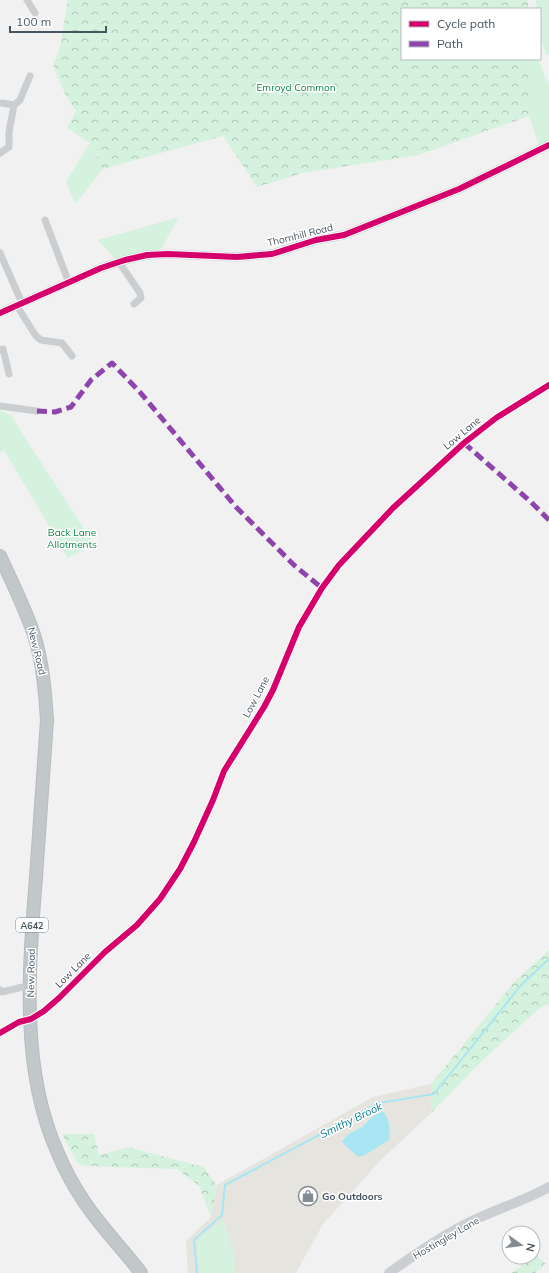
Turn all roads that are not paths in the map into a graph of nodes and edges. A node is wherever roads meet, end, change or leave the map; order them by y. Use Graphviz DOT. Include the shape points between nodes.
graph roads {
  1 [pos="27,0"];
  2 [pos="35,13"];
  3 [pos="30,76"];
  4 [pos="2,102"];
  5 [pos="17,102"];
  6 [pos="549,145"];
  7 [pos="0,153"];
  8 [pos="45,220"];
  9 [pos="0,253"];
  10 [pos="119,262"];
  11 [pos="69,283"];
  12 [pos="19,304"];
  13 [pos="134,304"];
  14 [pos="0,313"];
  15 [pos="0,350"];
  16 [pos="72,356"];
  17 [pos="9,374"];
  18 [pos="549,385"];
  19 [pos="0,406"];
  20 [pos="37,411"];
  21 [pos="0,556"];
  22 [pos="31,985"];
  23 [pos="0,990"];
  24 [pos="31,1018"];
  25 [pos="0,1033"];
  26 [pos="549,1187"];
  27 [pos="141,1273"];
  28 [pos="389,1273"];
  1 -- 2 [label="street"];
  3 -- 5 [label="street"];
  4 -- 5 [label="street"];
  5 -- 7 [label="street" via="9,132 9,147"];
  6 -- 10 [label="street, Thornhill Road" via="459,188 344,235 316,240 272,254 237,257 147,255"];
  8 -- 11 [label="street"];
  9 -- 12 [label="street"];
  10 -- 11 [label="street, Thornhill Road"];
  10 -- 13 [label="street" via="140,293 141,298"];
  11 -- 12 [label="street, Thornhill Road"];
  12 -- 14 [label="street, Thornhill Road"];
  12 -- 16 [label="street" via="36,336 41,340 62,343"];
  15 -- 17 [label="street" via="2,349"];
  18 -- 24 [label="street, Low Lane" via="496,418 464,443 393,508 339,565 299,627 273,690 224,771 194,842 160,899 137,925 105,952 59,998"];
  19 -- 20 [label="street"];
  21 -- 22 [label="highway, New Road / A642" via="34,636 46,692 47,720 33,912"];
  22 -- 23 [label="street" via="2,992"];
  22 -- 24 [label="highway, New Road / A642"];
  24 -- 25 [label="street, Low Lane"];
  24 -- 27 [label="highway, New Road / A642" via="31,1043 39,1097 57,1152 83,1200"];
  26 -- 28 [label="main road, Hostingley Lane" via="470,1222"];
}
